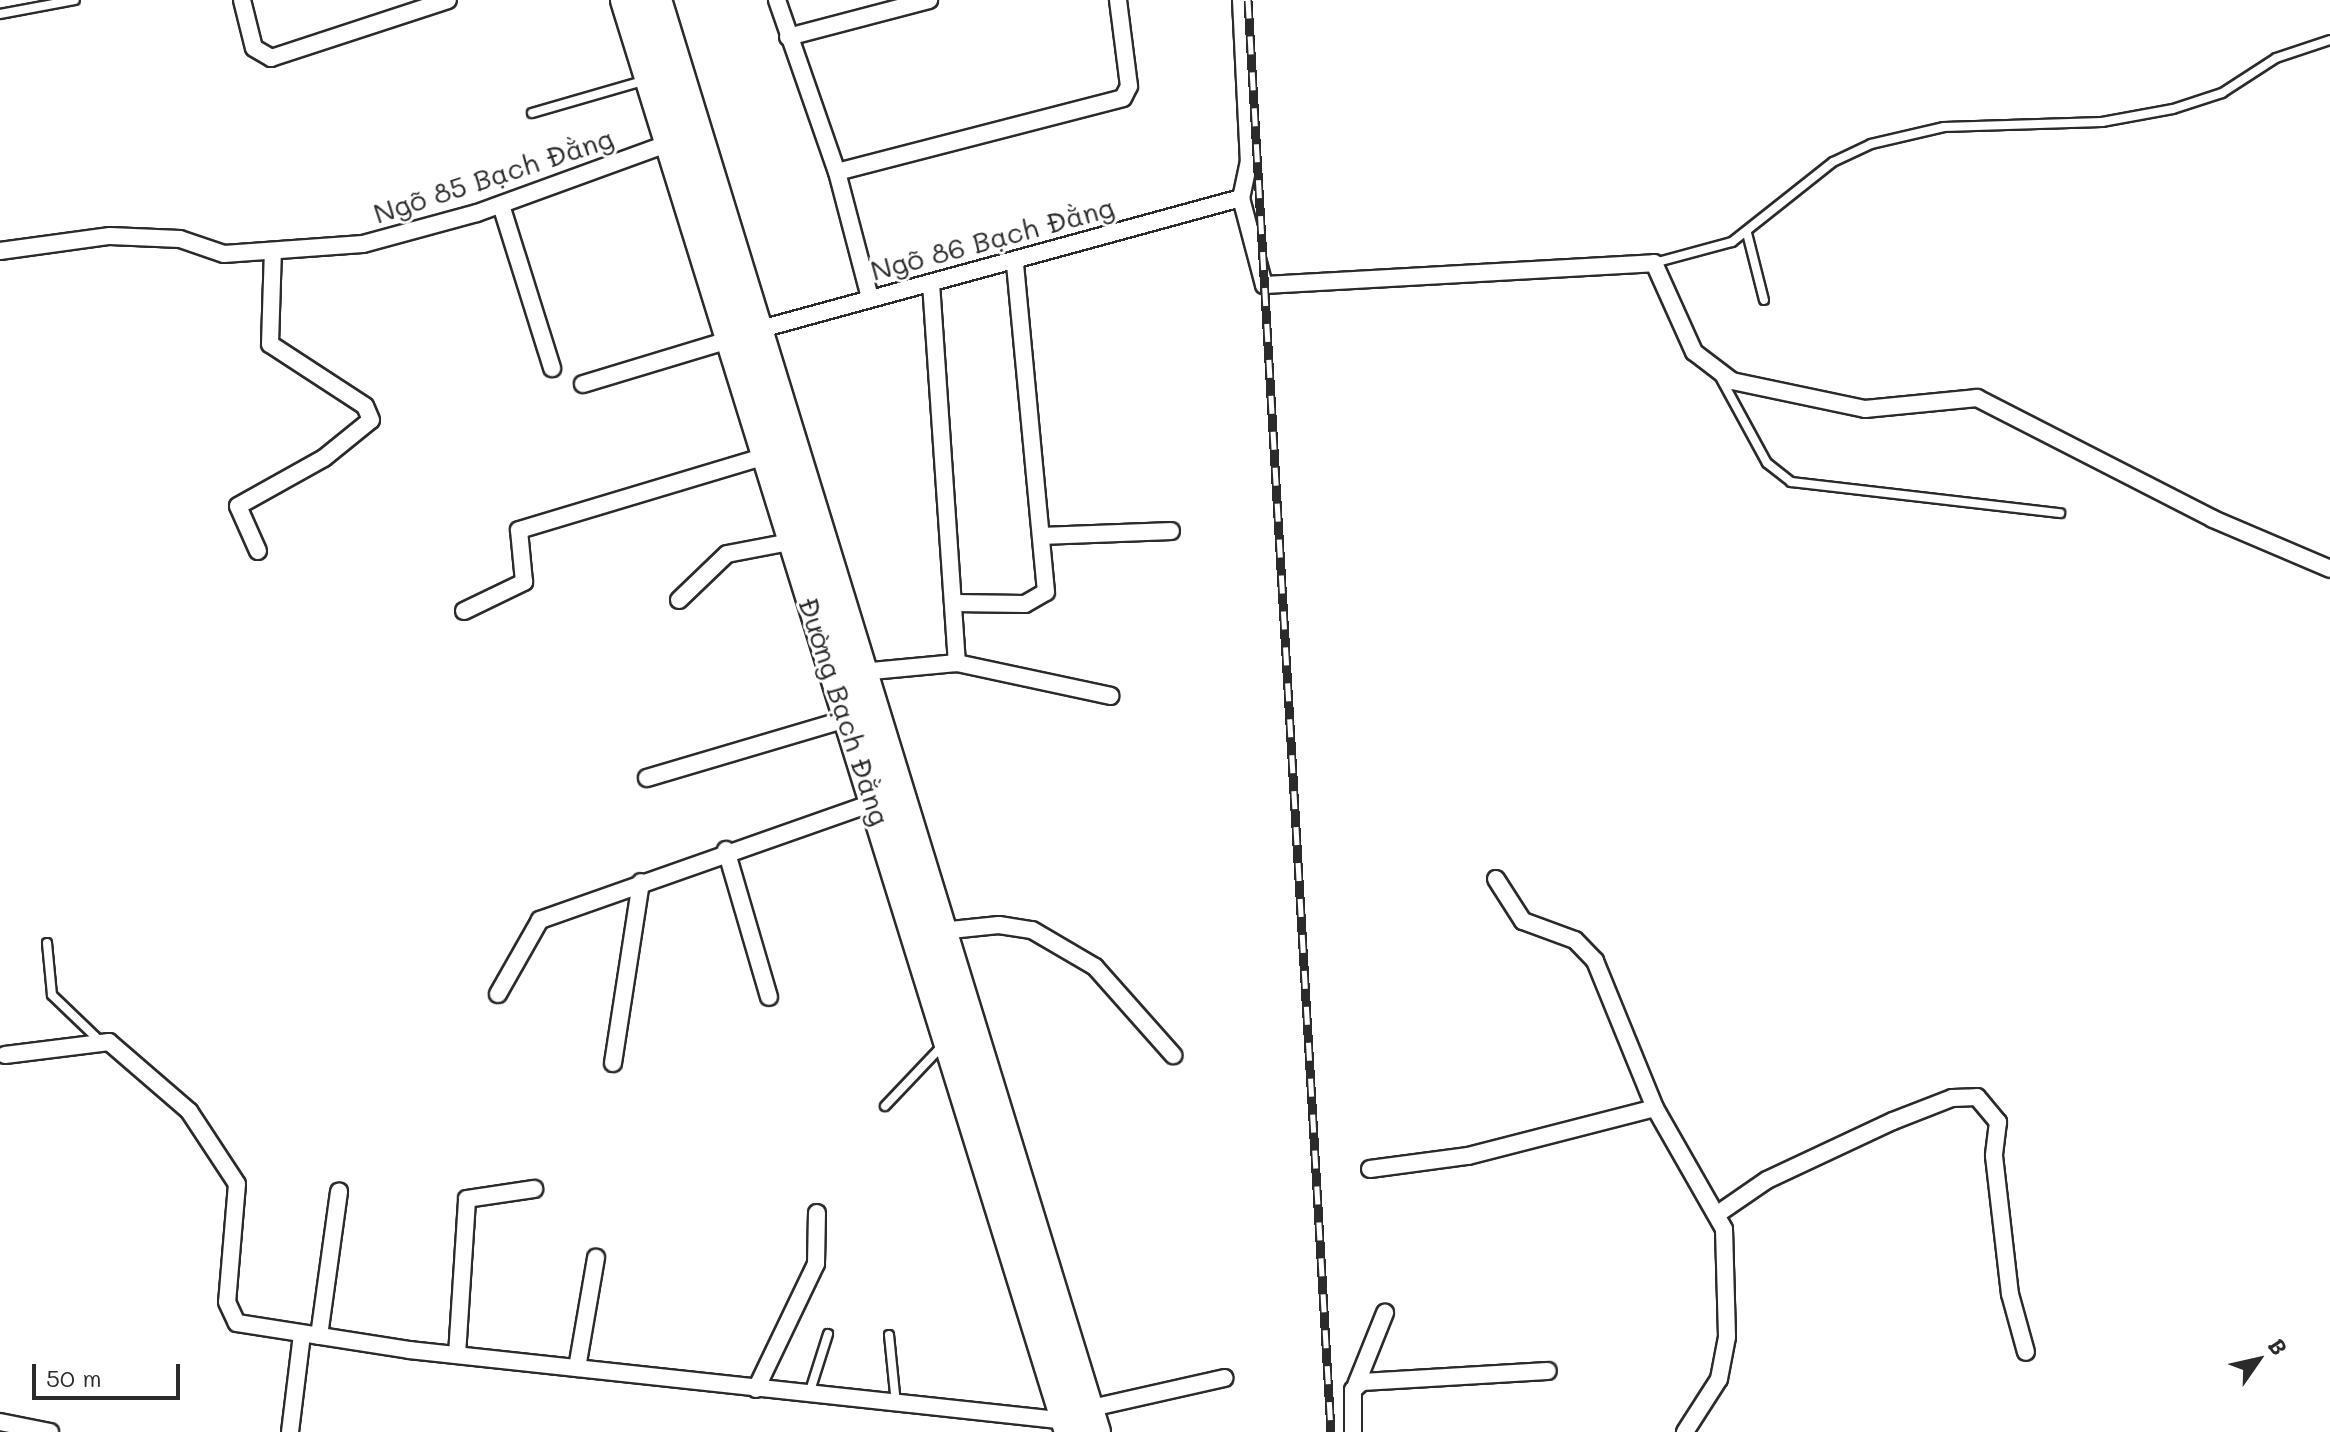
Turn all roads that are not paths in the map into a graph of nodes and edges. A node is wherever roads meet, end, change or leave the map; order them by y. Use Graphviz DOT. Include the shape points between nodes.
graph roads {
  1 [pos="75,0"];
  2 [pos="242,0"];
  3 [pos="448,0"];
  4 [pos="626,0"];
  5 [pos="656,0"];
  6 [pos="777,0"];
  7 [pos="929,0"];
  8 [pos="1118,0"];
  9 [pos="1241,0"];
  10 [pos="0,14"];
  11 [pos="788,37"];
  12 [pos="2330,40"];
  13 [pos="661,83"];
  14 [pos="532,113"];
  15 [pos="669,143"];
  16 [pos="837,172"];
  17 [pos="1241,198"];
  18 [pos="501,205"];
  19 [pos="1747,233"];
  20 [pos="0,251"];
  21 [pos="273,251"];
  22 [pos="1015,261"];
  23 [pos="1654,263"];
  24 [pos="931,283"];
  25 [pos="870,298"];
  26 [pos="1764,300"];
  27 [pos="743,335"];
  28 [pos="552,368"];
  29 [pos="1719,375"];
  30 [pos="583,384"];
  31 [pos="765,456"];
  32 [pos="2060,513"];
  33 [pos="1171,531"];
  34 [pos="1042,536"];
  35 [pos="790,542"];
  36 [pos="258,551"];
  37 [pos="2330,569"];
  38 [pos="679,600"];
  39 [pos="954,603"];
  40 [pos="464,611"];
  41 [pos="957,663"];
  42 [pos="861,672"];
  43 [pos="1111,696"];
  44 [pos="849,718"];
  45 [pos="647,778"];
  46 [pos="876,802"];
  47 [pos="726,850"];
  48 [pos="1496,879"];
  49 [pos="641,882"];
  50 [pos="941,931"];
  51 [pos="47,943"];
  52 [pos="498,994"];
  53 [pos="769,997"];
  54 [pos="949,1039"];
  55 [pos="99,1040"];
  56 [pos="5,1055"];
  57 [pos="1173,1055"];
  58 [pos="613,1063"];
  59 [pos="885,1106"];
  60 [pos="1655,1108"];
  61 [pos="1370,1169"];
  62 [pos="534,1189"];
  63 [pos="339,1191"];
  64 [pos="817,1213"];
  65 [pos="1719,1213"];
  66 [pos="596,1258"];
  67 [pos="1385,1313"];
  68 [pos="828,1334"];
  69 [pos="310,1335"];
  70 [pos="889,1335"];
  71 [pos="2026,1352"];
  72 [pos="457,1355"];
  73 [pos="577,1368"];
  74 [pos="1548,1371"];
  75 [pos="1225,1378"];
  76 [pos="1356,1385"];
  77 [pos="756,1389"];
  78 [pos="808,1395"];
  79 [pos="896,1404"];
  80 [pos="0,1422"];
  81 [pos="1080,1424"];
  82 [pos="50,1432"];
  83 [pos="290,1432"];
  84 [pos="1353,1432"];
  85 [pos="1685,1432"];
  1 -- 10 [label="lane"];
  2 -- 3 [label="street" via="254,48 271,58"];
  4 -- 13 [label="highway, Đường Bạch Đằng"];
  5 -- 13 [label="highway, Đường Bạch Đằng"];
  6 -- 11 [label="street"];
  7 -- 11 [label="street"];
  8 -- 16 [label="street" via="1129,86 1123,98"];
  9 -- 17 [label="street" via="1249,161"];
  11 -- 16 [label="street"];
  12 -- 19 [label="lane" via="2173,109 2102,122 1944,127 1859,147"];
  13 -- 14 [label="lane"];
  13 -- 15 [label="highway, Đường Bạch Đằng"];
  13 -- 27 [label="highway, Đường Bạch Đằng"];
  15 -- 18 [label="street, Ngõ 85 Bạch Đằng"];
  15 -- 27 [label="highway, Đường Bạch Đằng"];
  16 -- 25 [label="street"];
  17 -- 22 [label="street, Ngõ 86 Bạch Đằng"];
  17 -- 23 [label="street" via="1264,285"];
  18 -- 21 [label="street, Ngõ 85 Bạch Đằng" via="363,244"];
  18 -- 28 [label="street"];
  19 -- 23 [label="lane"];
  19 -- 26 [label="lane"];
  20 -- 21 [label="street, Ngõ 85 Bạch Đằng" via="146,236 224,254"];
  21 -- 36 [label="street" via="270,344 365,406 371,420 324,458 238,506"];
  22 -- 24 [label="street, Ngõ 86 Bạch Đằng"];
  22 -- 34 [label="street"];
  23 -- 29 [label="street" via="1694,352"];
  24 -- 25 [label="street, Ngõ 86 Bạch Đằng"];
  24 -- 39 [label="street"];
  25 -- 27 [label="street, Ngõ 86 Bạch Đằng"];
  27 -- 30 [label="street, Ngõ 86 Bạch Đằng"];
  27 -- 31 [label="highway, Đường Bạch Đằng"];
  27 -- 42 [label="highway, Đường Bạch Đằng"];
  29 -- 32 [label="lane" via="1767,463 1791,482"];
  29 -- 37 [label="street" via="1865,409 1977,398 2213,519"];
  31 -- 35 [label="highway, Đường Bạch Đằng"];
  31 -- 40 [label="street" via="519,530 524,582"];
  33 -- 34 [label="street"];
  34 -- 39 [label="street" via="1043,598"];
  35 -- 38 [label="street" via="727,554"];
  35 -- 44 [label="highway, Đường Bạch Đằng"];
  39 -- 41 [label="street"];
  41 -- 42 [label="street"];
  41 -- 43 [label="street"];
  42 -- 50 [label="highway, Đường Bạch Đằng"];
  44 -- 45 [label="street"];
  44 -- 46 [label="highway, Đường Bạch Đằng"];
  46 -- 47 [label="street"];
  46 -- 54 [label="highway, Đường Bạch Đằng"];
  47 -- 49 [label="street"];
  47 -- 53 [label="street"];
  48 -- 60 [label="street" via="1523,921 1575,940 1595,961"];
  49 -- 52 [label="street" via="540,920"];
  49 -- 58 [label="street"];
  50 -- 57 [label="street" via="999,925 1032,930 1095,967"];
  50 -- 81 [label="highway, Đường Bạch Đằng"];
  51 -- 55 [label="lane" via="52,995"];
  54 -- 59 [label="lane"];
  54 -- 81 [label="highway, Đường Bạch Đằng"];
  55 -- 56 [label="street"];
  55 -- 69 [label="street" via="122,1048 175,1097 230,1167 238,1206 231,1318"];
  60 -- 61 [label="street" via="1468,1156"];
  60 -- 65 [label="street" via="1684,1167"];
  62 -- 72 [label="street" via="467,1199"];
  63 -- 69 [label="street"];
  64 -- 77 [label="street" via="816,1264"];
  65 -- 71 [label="street" via="1767,1180 1893,1121 1944,1100 1977,1097 1998,1122 1994,1156 2010,1294"];
  65 -- 85 [label="street" via="1727,1337 1719,1379"];
  66 -- 73 [label="street"];
  67 -- 76 [label="street"];
  68 -- 78 [label="lane"];
  69 -- 72 [label="street"];
  69 -- 83 [label="street"];
  70 -- 79 [label="lane"];
  72 -- 73 [label="street"];
  73 -- 77 [label="street"];
  74 -- 76 [label="street"];
  75 -- 81 [label="street"];
  76 -- 84 [label="street"];
  77 -- 78 [label="street"];
  78 -- 79 [label="street"];
  79 -- 81 [label="street"];
  80 -- 82 [label="street"];
}
